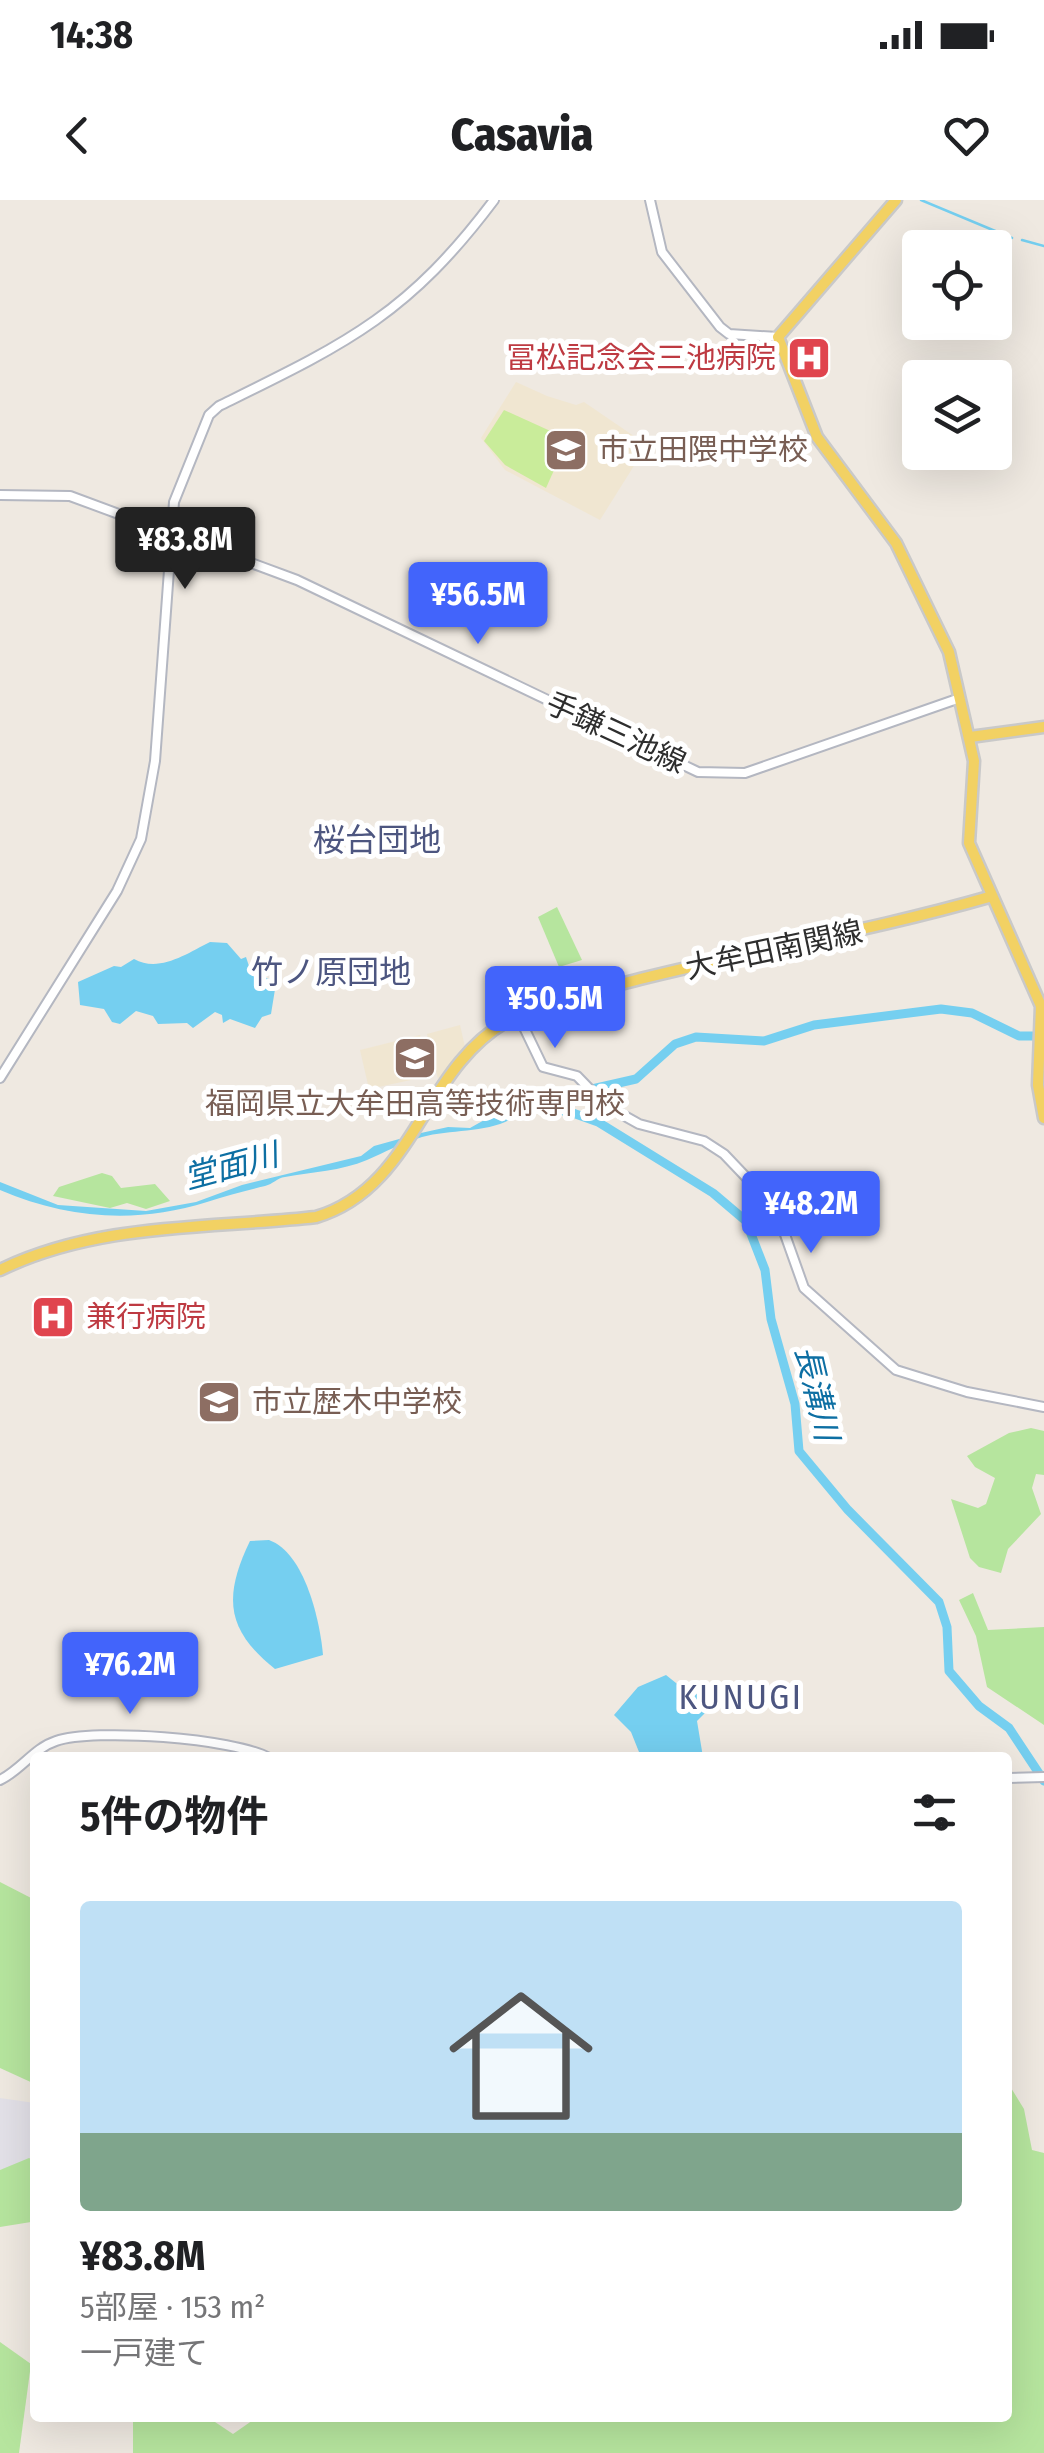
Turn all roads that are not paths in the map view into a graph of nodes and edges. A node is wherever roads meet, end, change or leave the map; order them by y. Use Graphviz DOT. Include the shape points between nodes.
graph roads {
  1 [pos="494,200"];
  2 [pos="650,200"];
  3 [pos="896,200"];
  4 [pos="778,337"];
  5 [pos="0,496"];
  6 [pos="170,533"];
  7 [pos="960,698"];
  8 [pos="1044,727"];
  9 [pos="970,738"];
  10 [pos="989,897"];
  11 [pos="518,1016"];
  12 [pos="1042,1036"];
  13 [pos="0,1078"];
  14 [pos="1044,1118"];
  15 [pos="0,1270"];
  16 [pos="1044,1407"];
  17 [pos="41,1752"];
  18 [pos="258,1752"];
  19 [pos="30,1761"];
  20 [pos="1044,1777"];
  21 [pos="1012,1778"];
  22 [pos="0,1780"];
  1 -- 6 [label="street" via="440,268 386,316 321,357 213,409 180,482"];
  2 -- 4 [label="street" via="662,252 720,327 729,334"];
  3 -- 4 [label="main road"];
  4 -- 7 [label="main road" via="817,437 900,550 948,652"];
  5 -- 6 [label="street, 手鎌三池線" via="70,496"];
  6 -- 7 [label="street, 手鎌三池線" via="331,595 698,772 745,773"];
  6 -- 13 [label="street" via="156,760 140,838 116,891"];
  7 -- 9 [label="main road"];
  8 -- 9 [label="main road"];
  9 -- 10 [label="main road" via="976,778 969,843"];
  10 -- 11 [label="main road, 大牟田南関線" via="671,972"];
  10 -- 12 [label="main road" via="1041,1006"];
  11 -- 15 [label="main road, 大牟田南関線" via="468,1052 360,1199 316,1218 96,1236"];
  11 -- 16 [label="street" via="543,1067 571,1072 605,1105 639,1124 713,1146 744,1172 782,1228 804,1288 896,1370"];
  12 -- 14 [label="main road" via="1038,1086"];
  17 -- 18 [label="street" via="73,1738 164,1735"];
  19 -- 22 [label="street"];
  20 -- 21 [label="street"];
}
